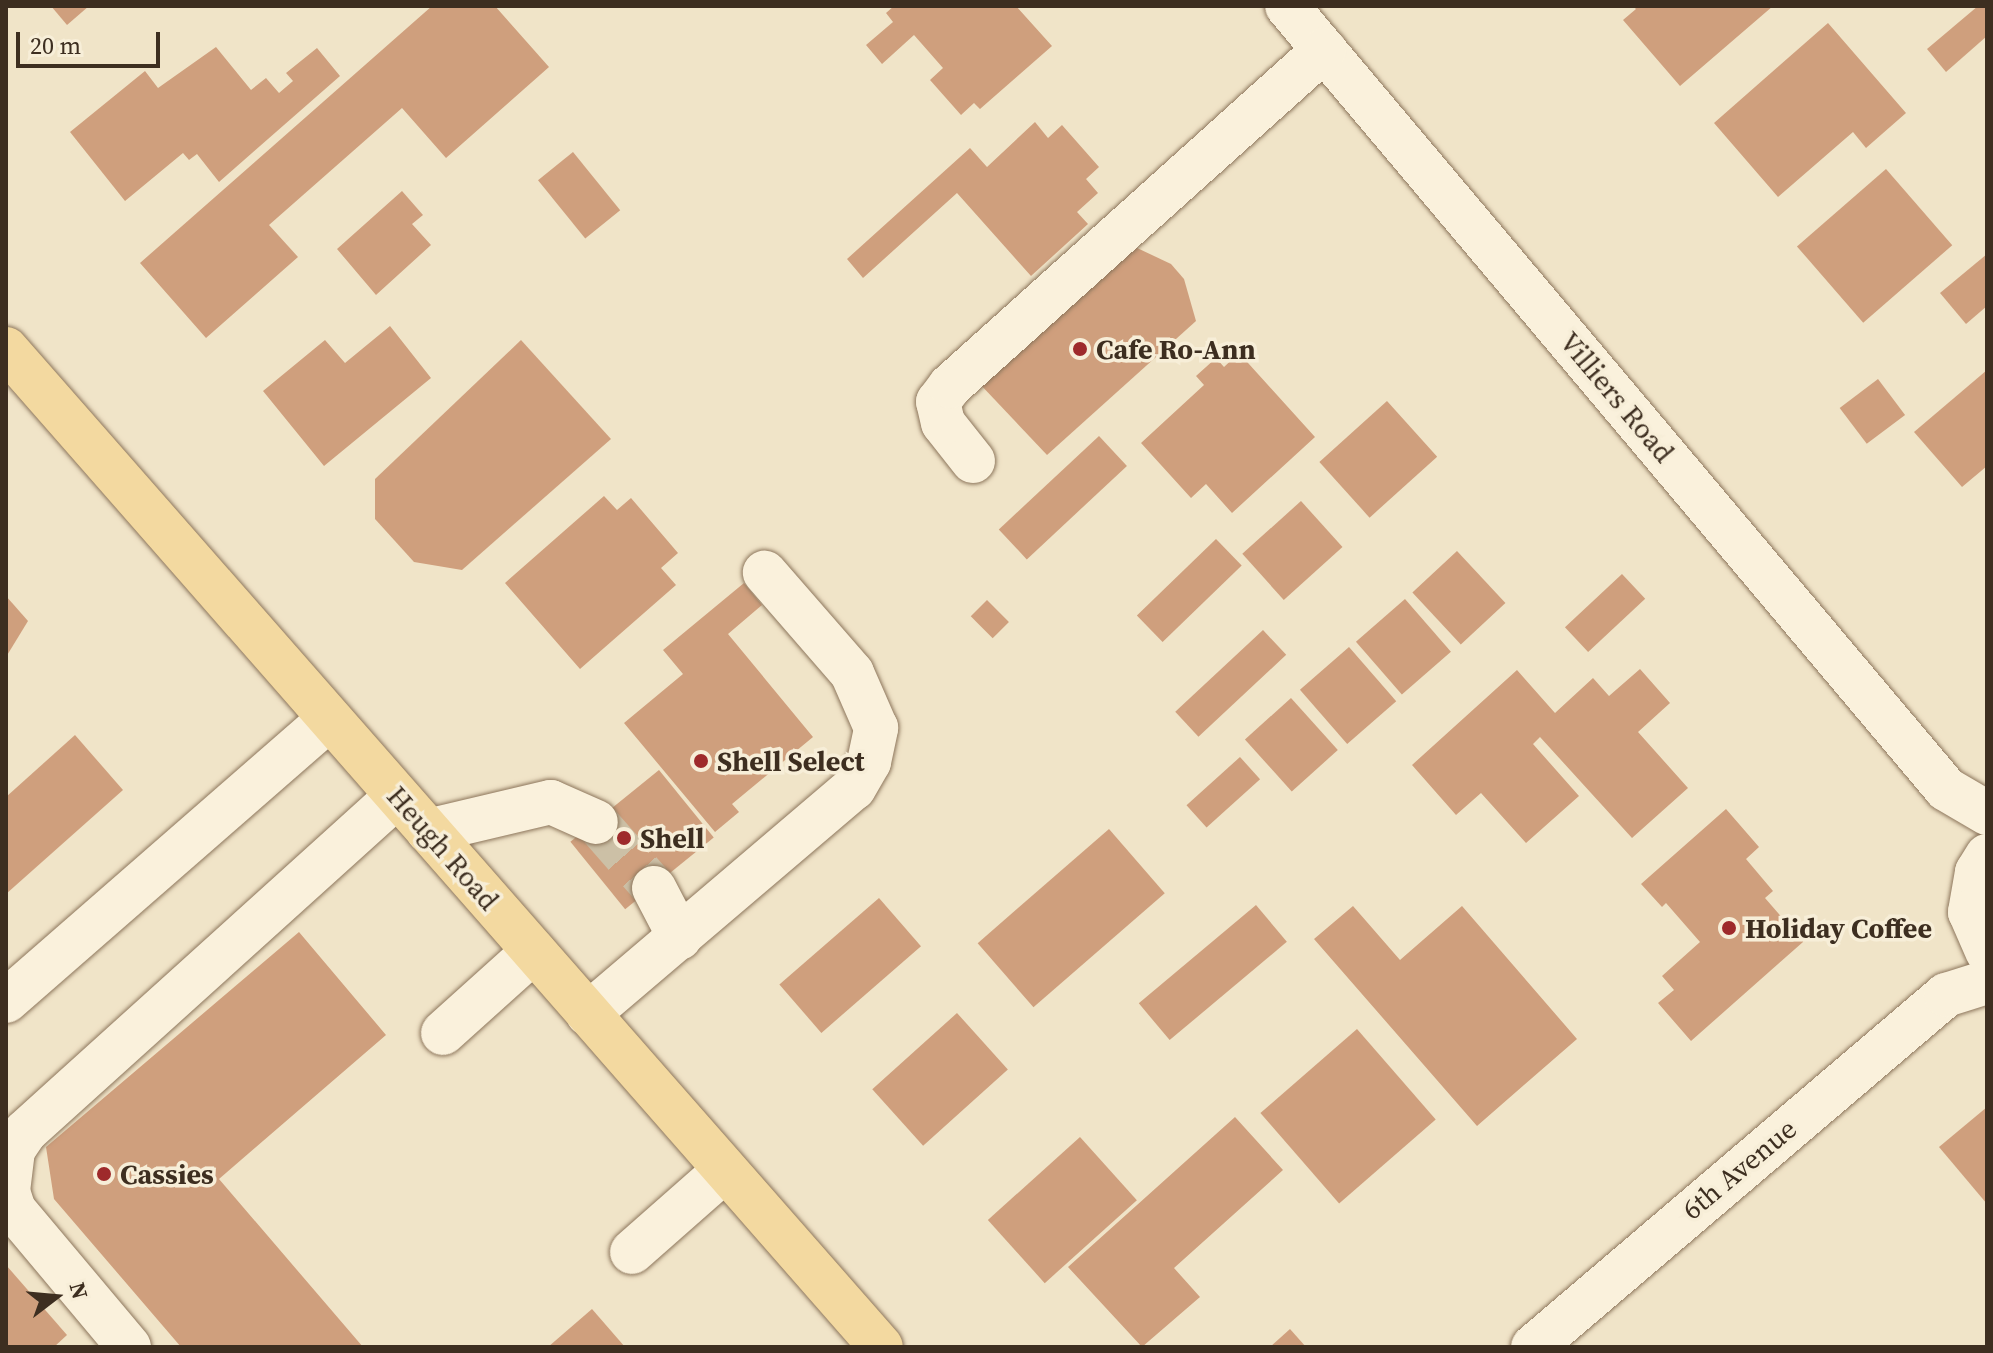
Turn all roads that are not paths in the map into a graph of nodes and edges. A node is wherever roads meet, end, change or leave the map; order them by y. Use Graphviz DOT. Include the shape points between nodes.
graph roads {
  1 [pos="1287,6"];
  2 [pos="1324,50"];
  3 [pos="6,349"];
  4 [pos="973,461"];
  5 [pos="765,573"];
  6 [pos="329,719"];
  7 [pos="1946,789"];
  8 [pos="397,796"];
  9 [pos="1987,813"];
  10 [pos="596,822"];
  11 [pos="428,831"];
  12 [pos="1982,864"];
  13 [pos="654,888"];
  14 [pos="680,938"];
  15 [pos="1981,942"];
  16 [pos="534,951"];
  17 [pos="1967,989"];
  18 [pos="6,1001"];
  19 [pos="588,1014"];
  20 [pos="443,1033"];
  21 [pos="725,1170"];
  22 [pos="632,1252"];
  23 [pos="129,1347"];
  24 [pos="881,1347"];
  25 [pos="1533,1347"];
  1 -- 2 [label="street, Villiers Road"];
  2 -- 4 [label="street" via="950,386 938,402 943,423"];
  2 -- 7 [label="street, Villiers Road"];
  3 -- 6 [label="main road, Heugh Road"];
  5 -- 14 [label="street" via="857,683 876,728 869,762 854,788"];
  6 -- 8 [label="main road, Heugh Road"];
  6 -- 18 [label="street"];
  7 -- 9 [label="street, Villiers Road"];
  7 -- 12 [label="street, Villiers Road"];
  8 -- 11 [label="main road, Heugh Road"];
  8 -- 23 [label="street" via="25,1132 13,1150 8,1191 14,1210"];
  10 -- 11 [label="street" via="551,802"];
  11 -- 16 [label="main road, Heugh Road"];
  12 -- 15 [label="street, 6th Avenue" via="1970,912"];
  13 -- 14 [label="street"];
  14 -- 19 [label="street"];
  15 -- 17 [label="street, 6th Avenue"];
  16 -- 19 [label="main road, Heugh Road"];
  16 -- 20 [label="street"];
  17 -- 25 [label="street, 6th Avenue"];
  19 -- 21 [label="main road, Heugh Road"];
  21 -- 22 [label="street"];
  21 -- 24 [label="main road, Heugh Road"];
}
